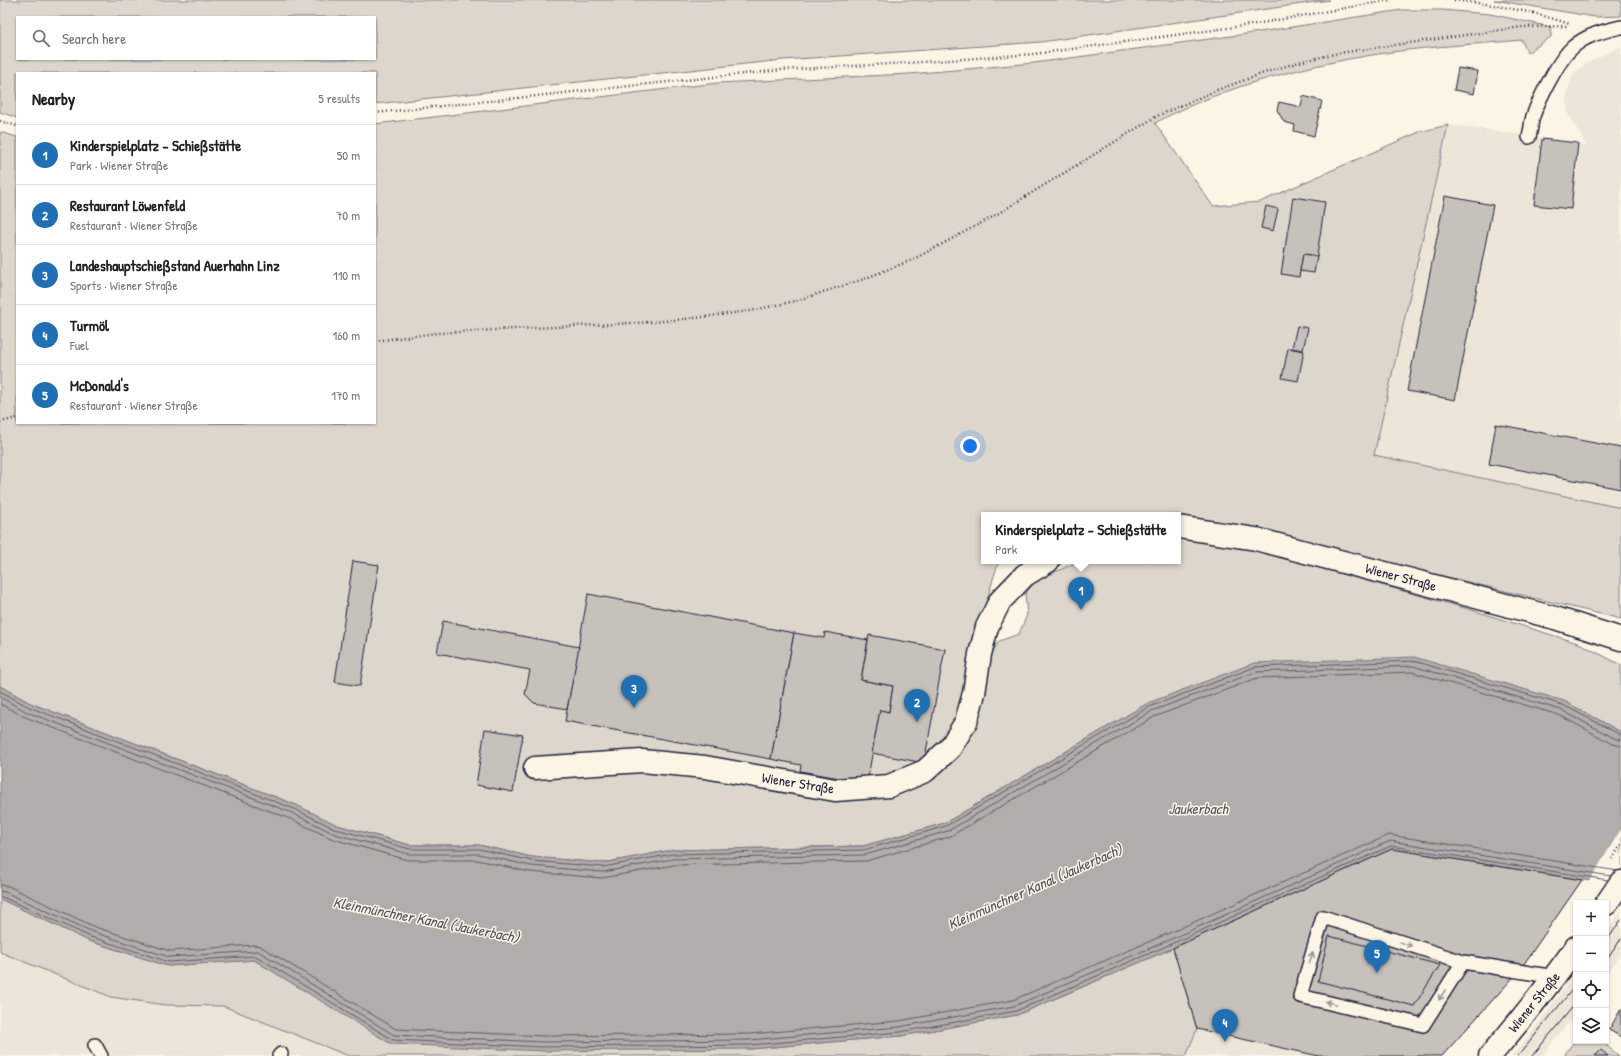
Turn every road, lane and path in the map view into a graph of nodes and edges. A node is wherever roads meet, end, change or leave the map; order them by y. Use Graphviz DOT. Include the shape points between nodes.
graph roads {
  1 [pos="1390,0"];
  2 [pos="1454,0"];
  3 [pos="1621,27"];
  4 [pos="1577,28"];
  5 [pos="1588,37"];
  6 [pos="376,113"];
  7 [pos="0,122"];
  8 [pos="16,126"];
  9 [pos="1529,137"];
  10 [pos="376,341"];
  11 [pos="16,418"];
  12 [pos="0,422"];
  13 [pos="1181,527"];
  14 [pos="1043,564"];
  15 [pos="1621,639"];
  16 [pos="535,768"];
  17 [pos="1621,882"];
  18 [pos="1609,900"];
  19 [pos="1573,951"];
  20 [pos="1463,962"];
  21 [pos="1555,976"];
  22 [pos="1490,1056"];
  1 -- 6 [label="path" via="1250,25 1034,54 781,70"];
  2 -- 4 [label="path" via="1534,12"];
  3 -- 5 [label="lane"];
  4 -- 5 [label="path"];
  4 -- 10 [label="path" via="1566,25 1522,27 1397,44 1340,53 1264,73 1157,116 989,219 912,260 862,280 795,301 688,319 437,333"];
  5 -- 9 [label="lane" via="1574,46 1563,58 1533,116"];
  7 -- 8 [label="path"];
  11 -- 12 [label="path"];
  13 -- 15 [label="street, Wiener Straße" via="1256,539 1555,618"];
  14 -- 16 [label="street, Wiener Straße" via="1025,575 1000,601 987,628 966,722 950,748 925,771 889,786 835,790 705,767 642,761"];
  17 -- 18 [label="street"];
  19 -- 21 [label="street, Wiener Straße"];
  20 -- 20 [label="lane, one-way" via="1423,1025 1300,996 1323,917"];
  20 -- 21 [label="lane"];
  21 -- 22 [label="street, Wiener Straße"];
}
